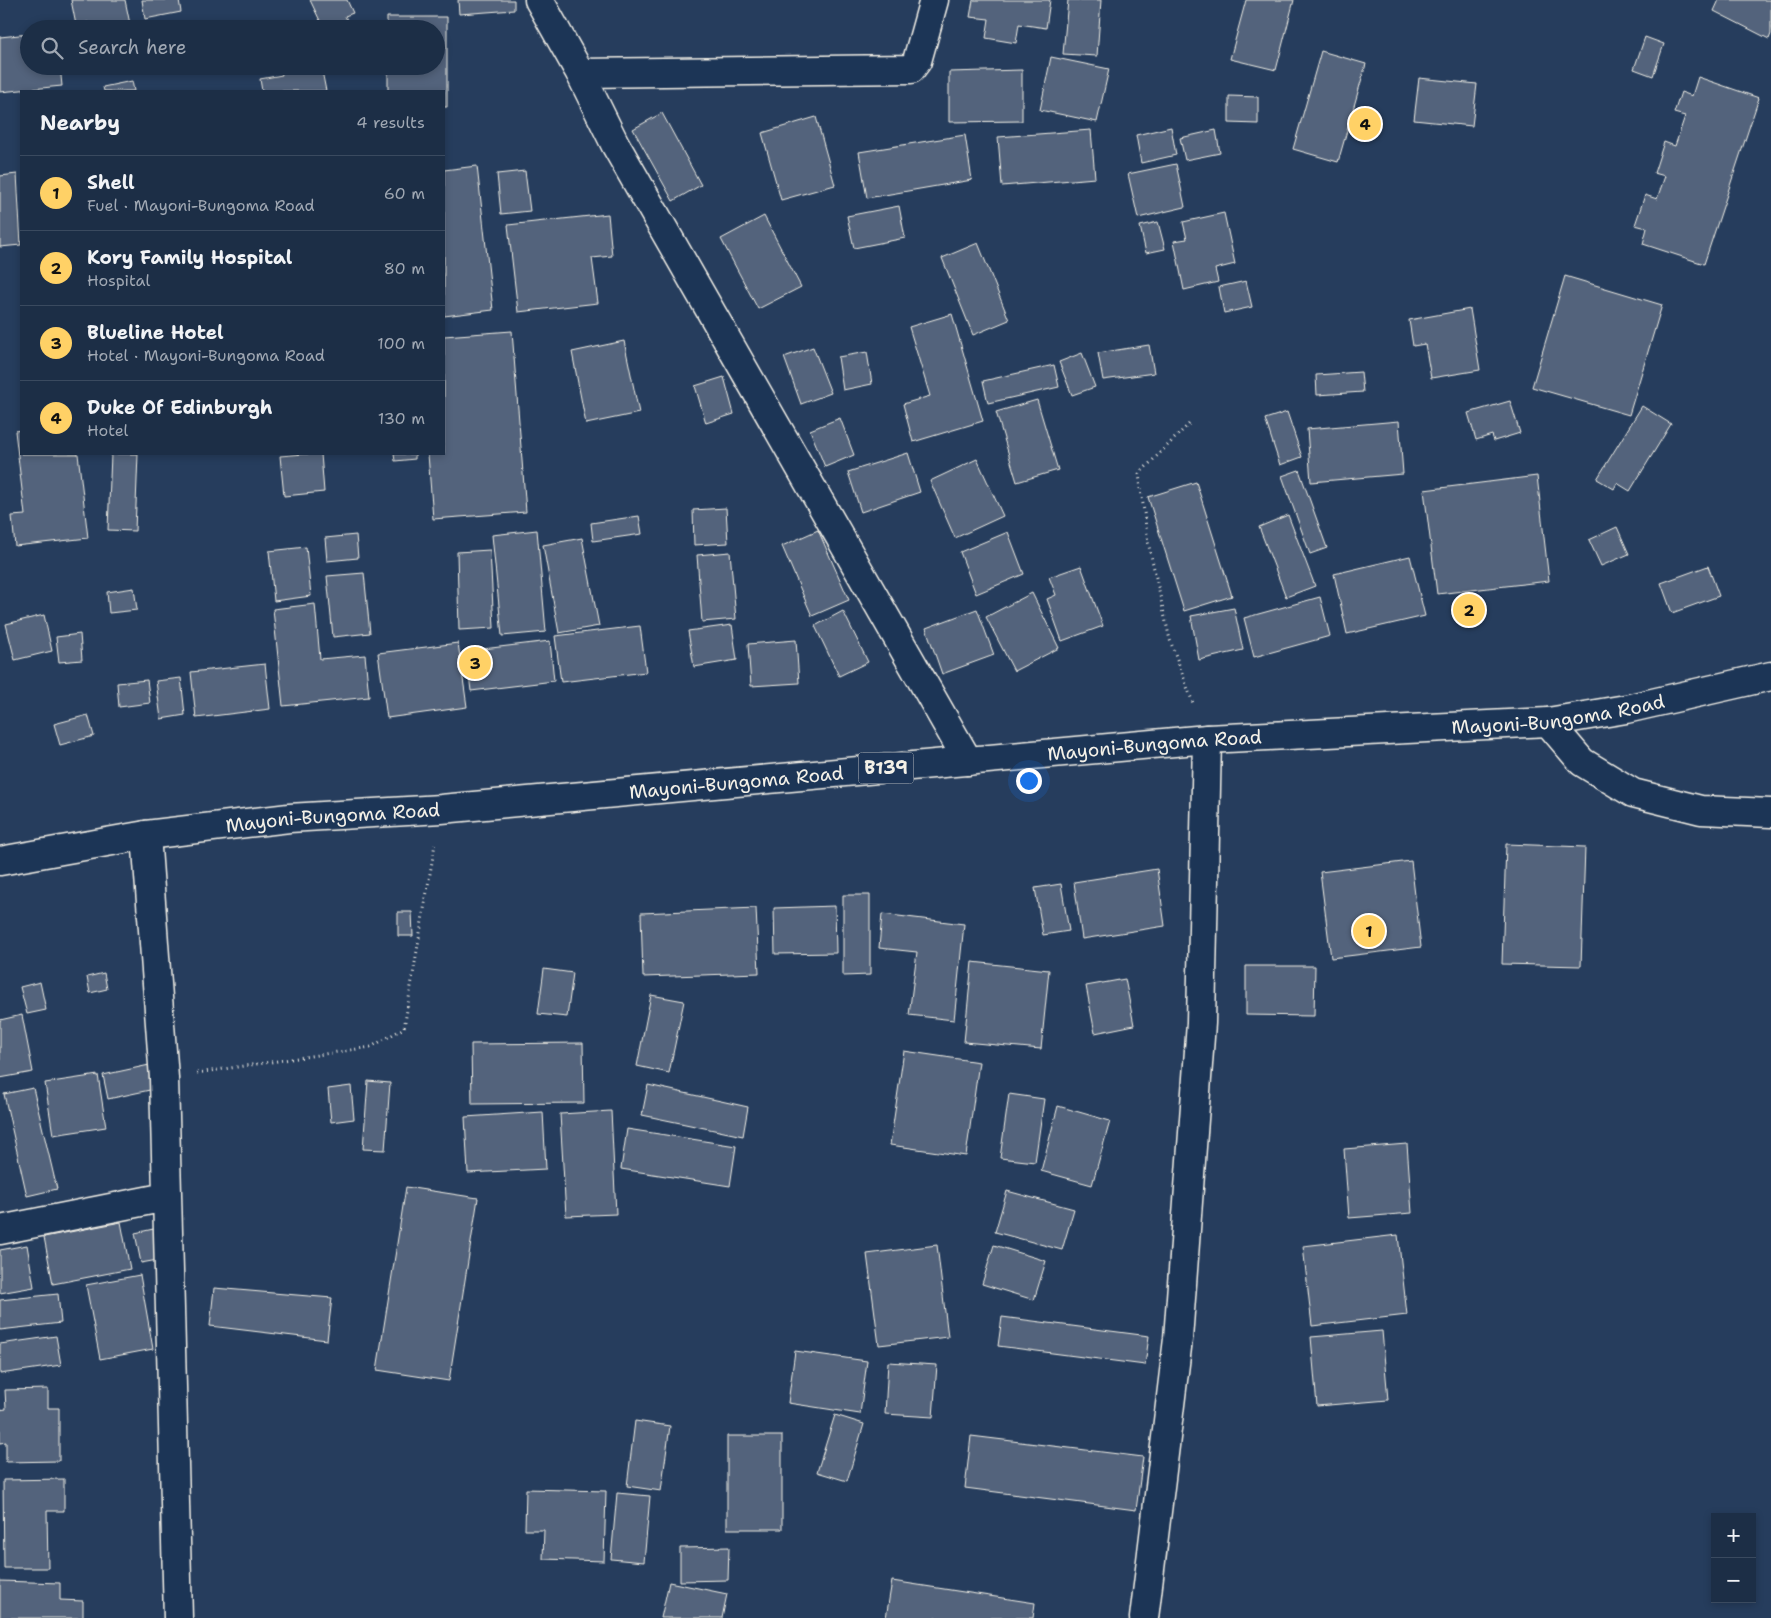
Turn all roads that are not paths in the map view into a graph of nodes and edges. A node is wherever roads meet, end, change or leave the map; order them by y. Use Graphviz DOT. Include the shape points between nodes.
graph roads {
  1 [pos="539,0"];
  2 [pos="934,0"];
  3 [pos="580,73"];
  4 [pos="1771,676"];
  5 [pos="1548,722"];
  6 [pos="1206,739"];
  7 [pos="968,761"];
  8 [pos="1771,813"];
  9 [pos="146,835"];
  10 [pos="0,861"];
  11 [pos="166,1197"];
  12 [pos="0,1230"];
  13 [pos="178,1618"];
  14 [pos="1144,1618"];
  1 -- 3 [label="street"];
  2 -- 3 [label="street" via="917,61 911,69"];
  3 -- 7 [label="street" via="615,144"];
  4 -- 5 [label="street, Mayoni-Bungoma Road / B139" via="1626,709"];
  5 -- 6 [label="street, Mayoni-Bungoma Road / B139"];
  5 -- 8 [label="street" via="1582,762 1633,792 1701,810"];
  6 -- 7 [label="street, Mayoni-Bungoma Road / B139"];
  6 -- 14 [label="street" via="1200,1043 1178,1339"];
  7 -- 9 [label="street, Mayoni-Bungoma Road / B139" via="442,809 289,818"];
  9 -- 10 [label="street, Mayoni-Bungoma Road / B139"];
  9 -- 11 [label="street" via="164,1078"];
  11 -- 12 [label="street"];
  11 -- 13 [label="street"];
}
